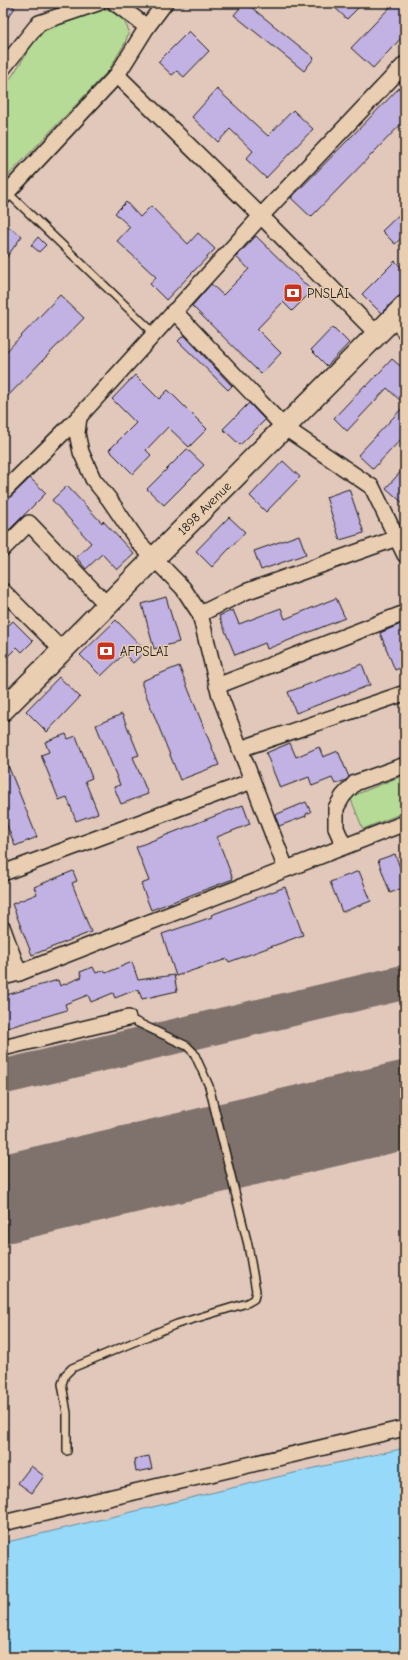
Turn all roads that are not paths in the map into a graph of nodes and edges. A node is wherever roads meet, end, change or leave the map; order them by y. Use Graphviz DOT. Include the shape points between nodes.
graph roads {
  1 [pos="98,3"];
  2 [pos="114,3"];
  3 [pos="165,3"];
  4 [pos="147,27"];
  5 [pos="405,64"];
  6 [pos="3,68"];
  7 [pos="117,75"];
  8 [pos="5,194"];
  9 [pos="261,216"];
  10 [pos="174,311"];
  11 [pos="401,319"];
  12 [pos="154,333"];
  13 [pos="378,335"];
  14 [pos="79,417"];
  15 [pos="284,427"];
  16 [pos="3,492"];
  17 [pos="403,548"];
  18 [pos="3,549"];
  19 [pos="153,559"];
  20 [pos="3,591"];
  21 [pos="107,605"];
  22 [pos="405,613"];
  23 [pos="200,614"];
  24 [pos="62,650"];
  25 [pos="217,686"];
  26 [pos="405,693"];
  27 [pos="3,710"];
  28 [pos="240,749"];
  29 [pos="405,765"];
  30 [pos="252,781"];
  31 [pos="405,823"];
  32 [pos="344,846"];
  33 [pos="286,869"];
  34 [pos="3,873"];
  35 [pos="3,929"];
  36 [pos="20,973"];
  37 [pos="3,977"];
  38 [pos="128,1018"];
  39 [pos="3,1048"];
  40 [pos="405,1428"];
  41 [pos="67,1451"];
  42 [pos="3,1523"];
  1 -- 6 [label="street" via="39,23"];
  2 -- 4 [label="street"];
  3 -- 4 [label="street"];
  4 -- 7 [label="street"];
  5 -- 9 [label="street"];
  7 -- 8 [label="street"];
  7 -- 9 [label="street"];
  8 -- 12 [label="lane"];
  9 -- 10 [label="street"];
  9 -- 13 [label="street"];
  10 -- 12 [label="street"];
  10 -- 15 [label="street"];
  11 -- 13 [label="street, 1898 Avenue"];
  12 -- 14 [label="street"];
  13 -- 15 [label="street, 1898 Avenue"];
  14 -- 16 [label="street"];
  14 -- 19 [label="street" via="81,452 93,479 139,544"];
  15 -- 17 [label="street" via="372,487"];
  15 -- 19 [label="street, 1898 Avenue"];
  17 -- 23 [label="street" via="245,592"];
  18 -- 21 [label="street" via="29,523"];
  19 -- 21 [label="street, 1898 Avenue"];
  19 -- 23 [label="street" via="183,588"];
  20 -- 24 [label="street"];
  21 -- 24 [label="street, 1898 Avenue"];
  22 -- 25 [label="street"];
  23 -- 25 [label="street"];
  24 -- 27 [label="street, 1898 Avenue"];
  25 -- 28 [label="street"];
  26 -- 28 [label="street"];
  28 -- 30 [label="street"];
  29 -- 32 [label="street" via="355,783 343,796 336,808 336,828"];
  30 -- 33 [label="street"];
  30 -- 34 [label="street"];
  31 -- 32 [label="street"];
  32 -- 33 [label="street"];
  33 -- 36 [label="street"];
  35 -- 36 [label="street"];
  36 -- 37 [label="street"];
  38 -- 39 [label="street"];
  38 -- 41 [label="lane" via="187,1046 194,1053 209,1086 248,1245 256,1291 254,1299 247,1303 177,1324 72,1368 65,1375 62,1384 67,1413"];
  40 -- 42 [label="street"];
}
